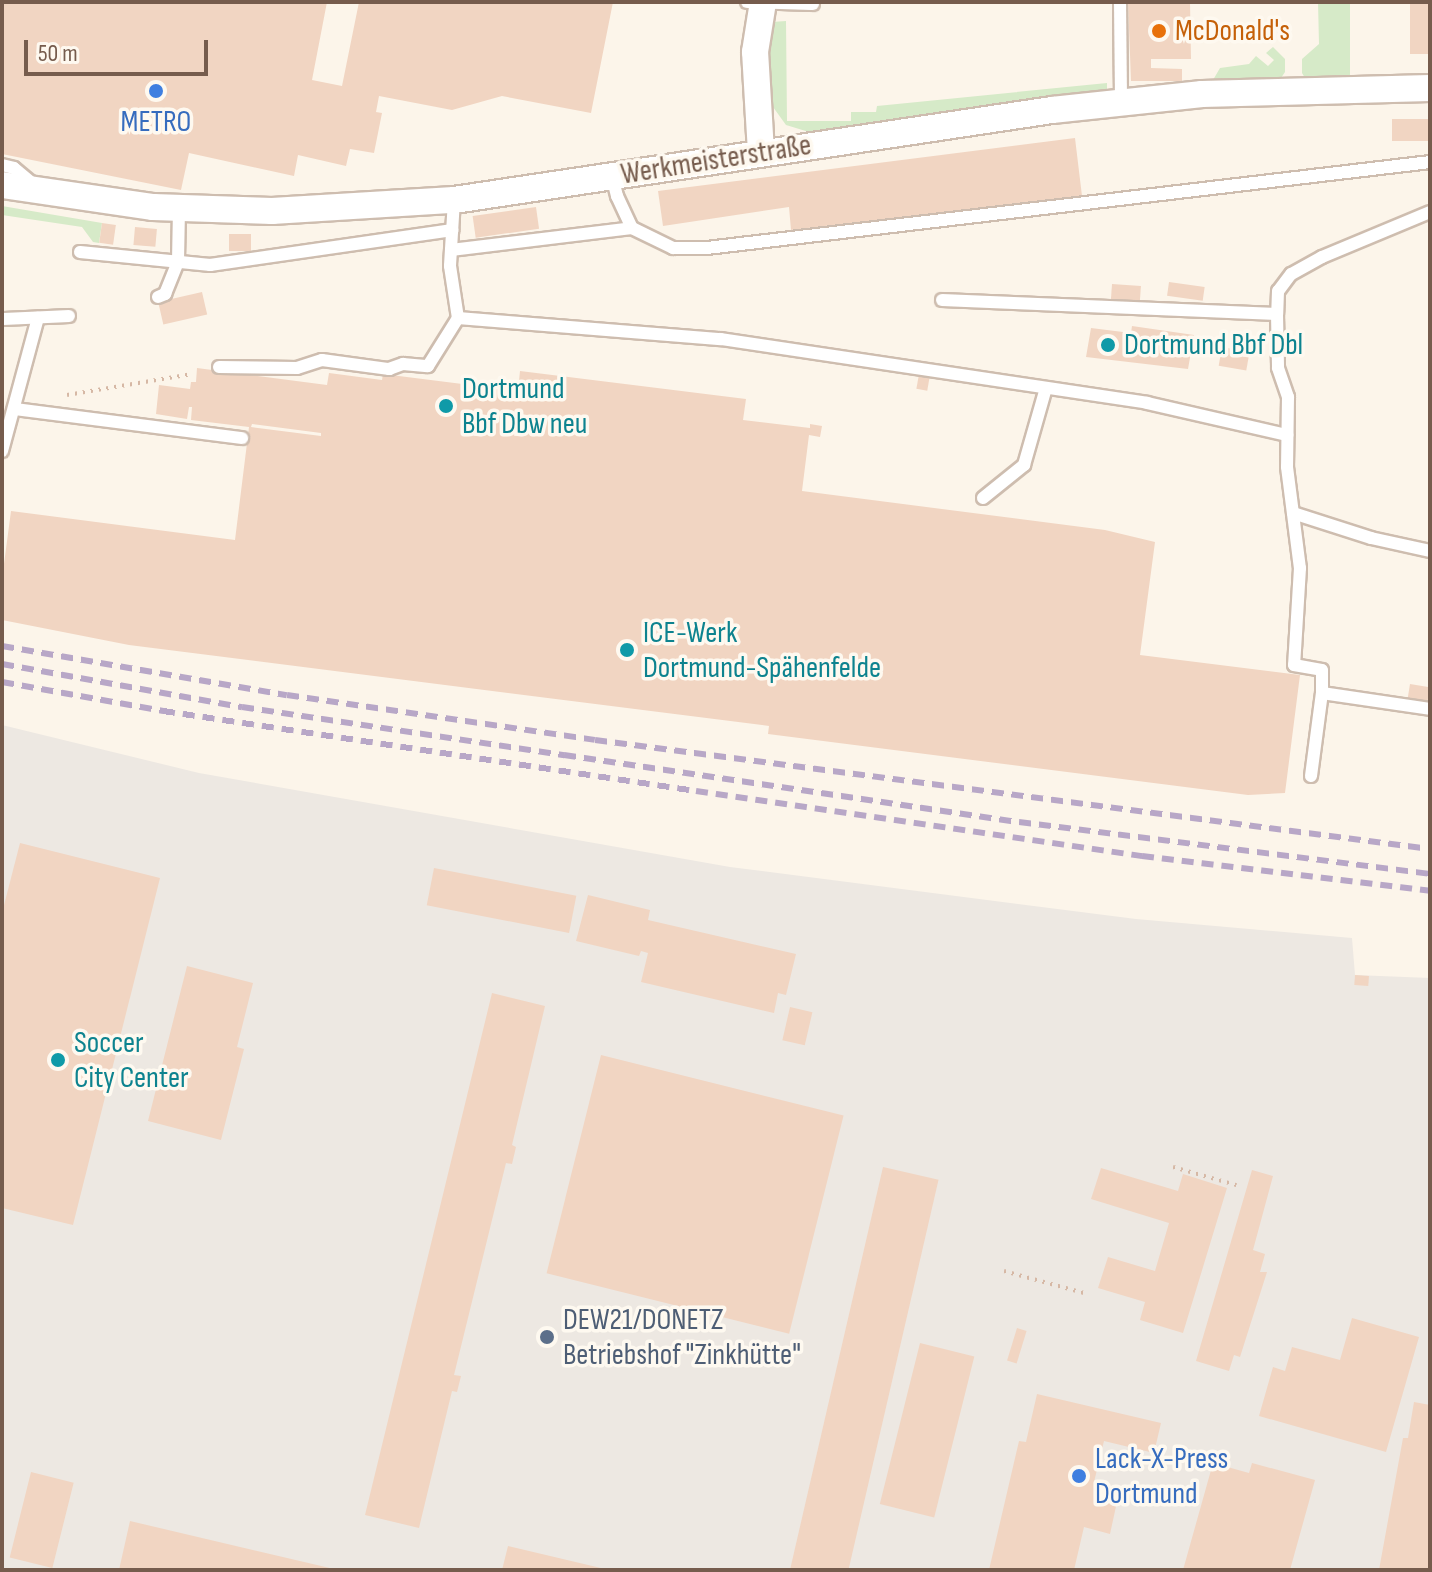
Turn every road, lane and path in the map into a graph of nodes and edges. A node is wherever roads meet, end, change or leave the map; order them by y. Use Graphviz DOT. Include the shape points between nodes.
graph roads {
  1 [pos="1120,2"];
  2 [pos="758,3"];
  3 [pos="813,4"];
  4 [pos="1430,88"];
  5 [pos="1121,102"];
  6 [pos="761,152"];
  7 [pos="1430,162"];
  8 [pos="2,165"];
  9 [pos="612,176"];
  10 [pos="2,185"];
  11 [pos="45,193"];
  12 [pos="454,200"];
  13 [pos="179,208"];
  14 [pos="1430,212"];
  15 [pos="632,228"];
  16 [pos="452,230"];
  17 [pos="451,250"];
  18 [pos="80,252"];
  19 [pos="178,261"];
  20 [pos="158,297"];
  21 [pos="942,300"];
  22 [pos="1277,314"];
  23 [pos="69,316"];
  24 [pos="38,318"];
  25 [pos="458,318"];
  26 [pos="2,319"];
  27 [pos="219,367"];
  28 [pos="192,374"];
  29 [pos="1046,388"];
  30 [pos="67,395"];
  31 [pos="15,409"];
  32 [pos="1287,435"];
  33 [pos="242,438"];
  34 [pos="2,451"];
  35 [pos="983,498"];
  36 [pos="1293,513"];
  37 [pos="1430,551"];
  38 [pos="1322,693"];
  39 [pos="1430,709"];
  40 [pos="1311,776"];
  41 [pos="1173,1167"];
  42 [pos="1236,1185"];
  43 [pos="1004,1271"];
  44 [pos="1084,1293"];
  1 -- 5 [label="lane"];
  2 -- 3 [label="lane"];
  2 -- 6 [label="street"];
  4 -- 5 [label="street, Werkmeisterstraße" via="1202,94"];
  5 -- 6 [label="street, Werkmeisterstraße"];
  6 -- 9 [label="street, Werkmeisterstraße"];
  7 -- 15 [label="lane" via="707,248 673,248"];
  8 -- 11 [label="lane" via="14,168"];
  9 -- 12 [label="street, Werkmeisterstraße"];
  9 -- 15 [label="lane"];
  10 -- 11 [label="street, Werkmeisterstraße"];
  11 -- 13 [label="street, Werkmeisterstraße"];
  12 -- 13 [label="street, Werkmeisterstraße" via="272,211"];
  12 -- 16 [label="lane"];
  13 -- 19 [label="lane"];
  14 -- 22 [label="lane" via="1291,274 1278,291"];
  15 -- 17 [label="lane"];
  16 -- 17 [label="lane"];
  16 -- 19 [label="lane" via="210,265"];
  17 -- 25 [label="lane"];
  18 -- 19 [label="lane"];
  19 -- 20 [label="lane" via="165,294"];
  21 -- 22 [label="lane"];
  22 -- 32 [label="lane" via="1278,368 1288,397"];
  23 -- 24 [label="lane"];
  24 -- 26 [label="lane"];
  24 -- 31 [label="lane"];
  25 -- 27 [label="lane" via="428,366 389,369 322,360 297,368"];
  25 -- 29 [label="lane" via="721,339"];
  28 -- 30 [label="path"];
  29 -- 32 [label="lane" via="1147,403"];
  29 -- 35 [label="lane" via="1024,465"];
  31 -- 33 [label="lane"];
  31 -- 34 [label="lane"];
  32 -- 36 [label="lane"];
  36 -- 37 [label="lane"];
  36 -- 38 [label="lane" via="1300,568 1294,665 1322,670"];
  38 -- 39 [label="lane"];
  38 -- 40 [label="lane"];
  41 -- 42 [label="path"];
  43 -- 44 [label="path"];
}
